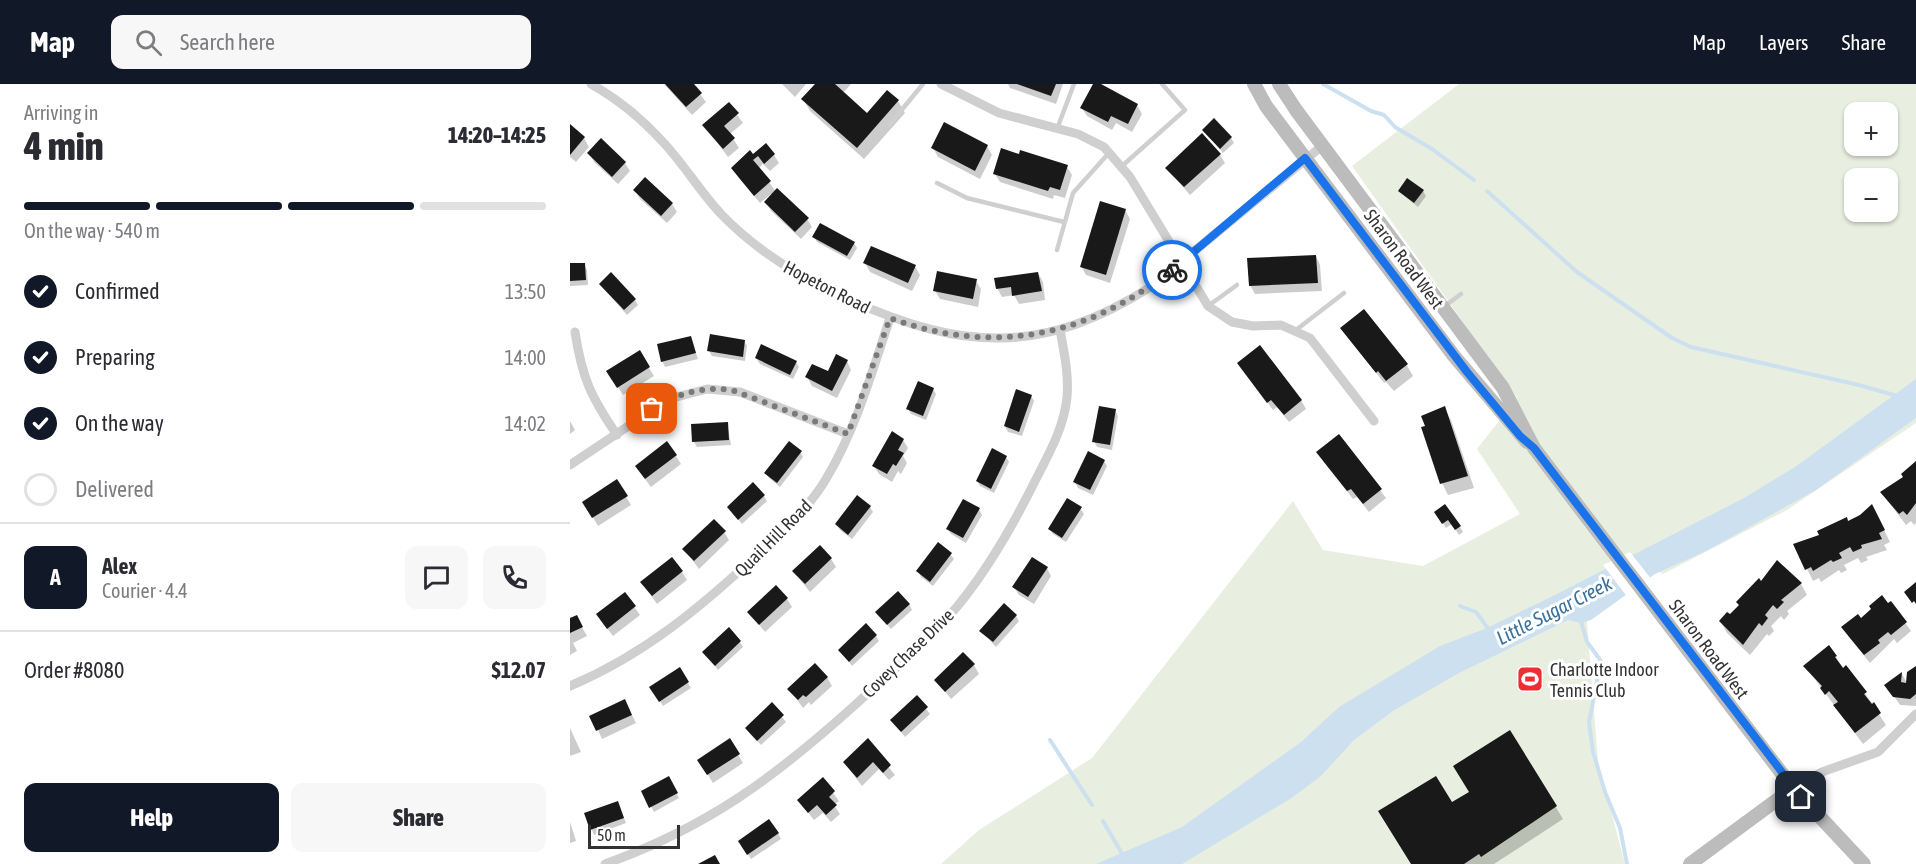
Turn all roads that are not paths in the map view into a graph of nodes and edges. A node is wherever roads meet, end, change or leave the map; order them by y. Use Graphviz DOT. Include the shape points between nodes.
graph roads {
  1 [pos="591,84"];
  2 [pos="923,84"];
  3 [pos="941,84"];
  4 [pos="1074,84"];
  5 [pos="1162,84"];
  6 [pos="1254,84"];
  7 [pos="1279,84"];
  8 [pos="890,124"];
  9 [pos="1057,129"];
  10 [pos="1322,146"];
  11 [pos="1110,152"];
  12 [pos="1305,158"];
  13 [pos="1122,166"];
  14 [pos="937,183"];
  15 [pos="1064,222"];
  16 [pos="1057,249"];
  17 [pos="1180,263"];
  18 [pos="1237,285"];
  19 [pos="1344,293"];
  20 [pos="1461,294"];
  21 [pos="1208,306"];
  22 [pos="1443,308"];
  23 [pos="890,318"];
  24 [pos="1060,330"];
  25 [pos="1296,330"];
  26 [pos="575,332"];
  27 [pos="1374,421"];
  28 [pos="848,434"];
  29 [pos="617,435"];
  30 [pos="1534,448"];
  31 [pos="570,465"];
  32 [pos="570,686"];
  33 [pos="1916,714"];
  34 [pos="1793,788"];
  35 [pos="605,864"];
  36 [pos="1690,864"];
  37 [pos="1864,864"];
  1 -- 23 [label="street, Hopeton Road" via="642,120 721,214 759,249 816,285"];
  2 -- 8 [label="lane"];
  3 -- 9 [label="street" via="999,113"];
  4 -- 9 [label="lane"];
  5 -- 13 [label="lane" via="1185,110"];
  6 -- 12 [label="main road, Sharon Road West"];
  7 -- 10 [label="main road, Sharon Road West"];
  9 -- 11 [label="street" via="1087,137"];
  10 -- 12 [label="street, Hopeton Road"];
  10 -- 22 [label="main road, Sharon Road West"];
  11 -- 13 [label="street"];
  11 -- 15 [label="lane" via="1073,193"];
  12 -- 17 [label="street, Hopeton Road"];
  12 -- 30 [label="main road, Sharon Road West" via="1460,364"];
  13 -- 17 [label="street"];
  14 -- 15 [label="lane" via="967,198"];
  15 -- 16 [label="lane"];
  17 -- 21 [label="street"];
  17 -- 24 [label="street, Hopeton Road" via="1125,303"];
  18 -- 21 [label="lane"];
  19 -- 25 [label="lane"];
  20 -- 22 [label="lane"];
  21 -- 25 [label="street" via="1232,322 1281,325"];
  22 -- 30 [label="main road, Sharon Road West" via="1503,388"];
  23 -- 24 [label="street, Hopeton Road" via="966,337 998,338"];
  23 -- 28 [label="street, Quail Hill Road"];
  24 -- 35 [label="street, Covey Chase Drive" via="1067,398 1055,440 1000,546 951,614 813,743 744,796 672,837"];
  25 -- 27 [label="street" via="1316,344"];
  26 -- 29 [label="street" via="587,387"];
  28 -- 29 [label="street" via="740,392 717,388 669,399"];
  28 -- 32 [label="street, Quail Hill Road" via="826,480 807,505 714,595 661,637"];
  29 -- 31 [label="street"];
  30 -- 34 [label="main road, Sharon Road West"];
  33 -- 34 [label="street" via="1878,752 1822,772"];
  34 -- 36 [label="main road"];
  34 -- 37 [label="main road, Sharon Road West"];
}
